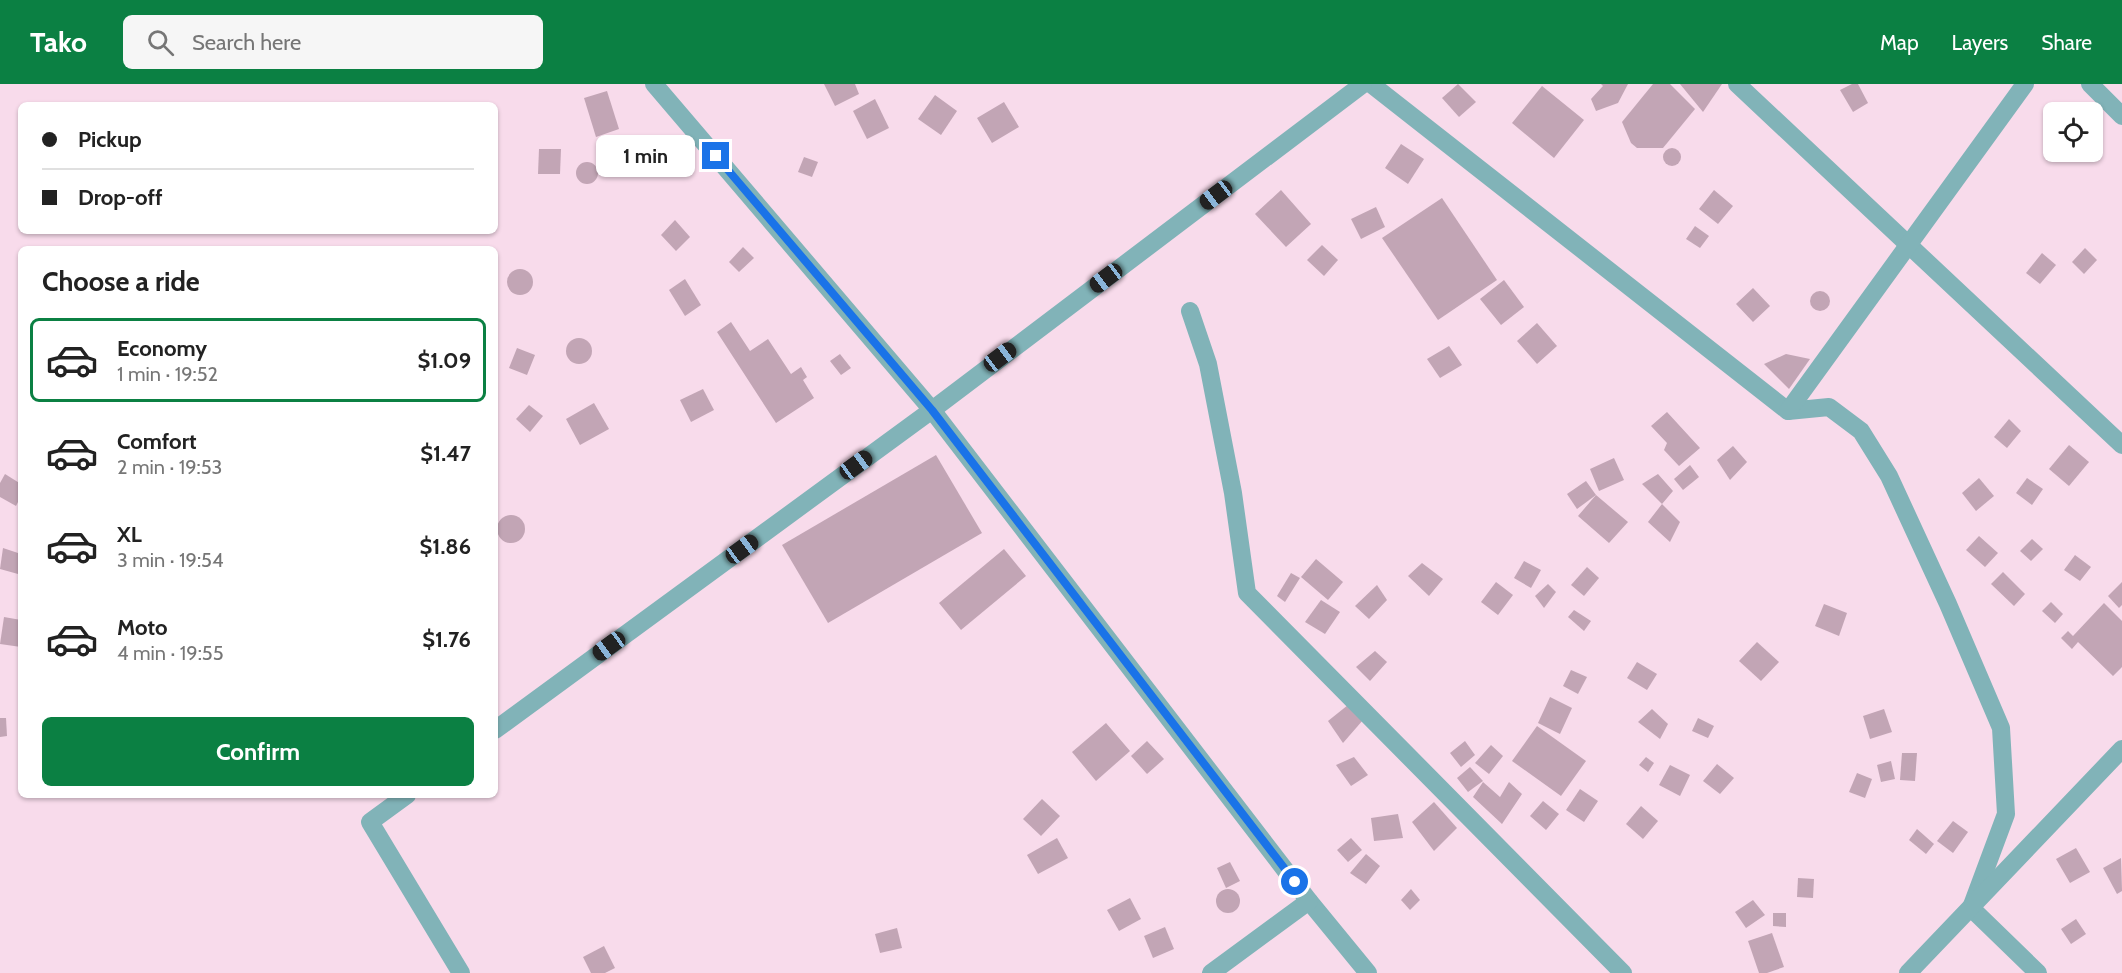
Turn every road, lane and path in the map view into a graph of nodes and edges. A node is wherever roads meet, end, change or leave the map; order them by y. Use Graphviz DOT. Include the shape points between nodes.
graph roads {
  1 [pos="654,84"];
  2 [pos="1363,84"];
  3 [pos="1371,84"];
  4 [pos="1737,84"];
  5 [pos="2025,84"];
  6 [pos="2090,84"];
  7 [pos="2122,116"];
  8 [pos="1907,244"];
  9 [pos="1190,311"];
  10 [pos="932,410"];
  11 [pos="1788,411"];
  12 [pos="2122,445"];
  13 [pos="498,728"];
  14 [pos="2120,756"];
  15 [pos="402,798"];
  16 [pos="1309,901"];
  17 [pos="1971,908"];
  18 [pos="461,973"];
  19 [pos="1211,973"];
  20 [pos="1368,973"];
  21 [pos="1623,973"];
  22 [pos="1908,973"];
  23 [pos="2037,973"];
  1 -- 10 [label="street"];
  2 -- 10 [label="street"];
  3 -- 11 [label="street"];
  4 -- 8 [label="street"];
  5 -- 8 [label="street"];
  6 -- 7 [label="street"];
  8 -- 11 [label="street"];
  8 -- 12 [label="street"];
  9 -- 21 [label="street" via="1210,376 1233,493 1247,593"];
  10 -- 13 [label="street"];
  10 -- 16 [label="street"];
  11 -- 17 [label="street" via="1829,407 1861,431 1889,476 2001,728 2006,814"];
  14 -- 17 [label="street"];
  15 -- 18 [label="street" via="370,822"];
  16 -- 19 [label="street"];
  16 -- 20 [label="street"];
  17 -- 22 [label="street"];
  17 -- 23 [label="street"];
}
